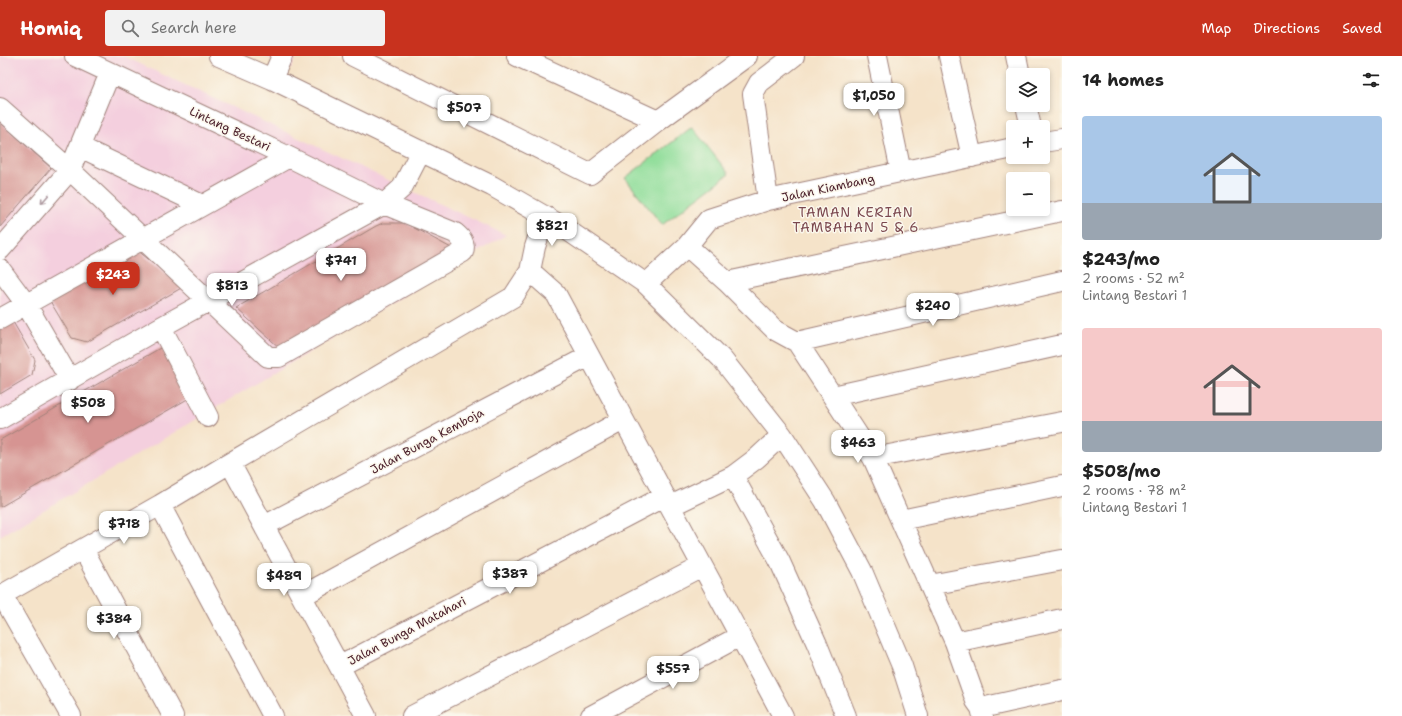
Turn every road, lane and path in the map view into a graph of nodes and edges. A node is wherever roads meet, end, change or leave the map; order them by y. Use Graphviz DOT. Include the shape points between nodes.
graph roads {
  1 [pos="75,56"];
  2 [pos="219,56"];
  3 [pos="282,56"];
  4 [pos="353,56"];
  5 [pos="517,56"];
  6 [pos="747,56"];
  7 [pos="794,56"];
  8 [pos="877,56"];
  9 [pos="949,56"];
  10 [pos="1016,56"];
  11 [pos="1019,68"];
  12 [pos="110,73"];
  13 [pos="272,79"];
  14 [pos="0,108"];
  15 [pos="658,121"];
  16 [pos="1062,139"];
  17 [pos="1050,141"];
  18 [pos="80,146"];
  19 [pos="1006,150"];
  20 [pos="421,152"];
  21 [pos="289,157"];
  22 [pos="972,157"];
  23 [pos="70,170"];
  24 [pos="901,172"];
  25 [pos="768,200"];
  26 [pos="384,204"];
  27 [pos="202,205"];
  28 [pos="1062,211"];
  29 [pos="545,216"];
  30 [pos="143,238"];
  31 [pos="687,246"];
  32 [pos="0,250"];
  33 [pos="0,269"];
  34 [pos="530,271"];
  35 [pos="1062,281"];
  36 [pos="727,282"];
  37 [pos="646,284"];
  38 [pos="209,301"];
  39 [pos="26,304"];
  40 [pos="0,319"];
  41 [pos="160,327"];
  42 [pos="798,342"];
  43 [pos="1062,345"];
  44 [pos="589,356"];
  45 [pos="70,380"];
  46 [pos="833,396"];
  47 [pos="208,417"];
  48 [pos="0,419"];
  49 [pos="624,420"];
  50 [pos="1062,422"];
  51 [pos="782,435"];
  52 [pos="873,458"];
  53 [pos="230,463"];
  54 [pos="733,476"];
  55 [pos="1062,486"];
  56 [pos="672,499"];
  57 [pos="160,505"];
  58 [pos="901,520"];
  59 [pos="264,526"];
  60 [pos="83,549"];
  61 [pos="1062,560"];
  62 [pos="702,566"];
  63 [pos="930,585"];
  64 [pos="1,596"];
  65 [pos="302,596"];
  66 [pos="1062,619"];
  67 [pos="740,636"];
  68 [pos="955,642"];
  69 [pos="340,666"];
  70 [pos="1062,690"];
  71 [pos="982,712"];
  72 [pos="361,714"];
  73 [pos="781,715"];
  74 [pos="71,716"];
  75 [pos="173,716"];
  76 [pos="273,716"];
  77 [pos="412,716"];
  78 [pos="591,716"];
  79 [pos="846,716"];
  80 [pos="918,716"];
  1 -- 12 [label="street, Lintang Bestari"];
  2 -- 13 [label="street"];
  3 -- 13 [label="street"];
  4 -- 15 [label="street" via="590,174"];
  5 -- 15 [label="street"];
  6 -- 15 [label="street"];
  7 -- 25 [label="street" via="760,83 753,94"];
  8 -- 24 [label="street"];
  9 -- 22 [label="street"];
  10 -- 11 [label="street"];
  12 -- 18 [label="street"];
  12 -- 21 [label="street, Lintang Bestari"];
  13 -- 20 [label="street"];
  14 -- 23 [label="street"];
  16 -- 17 [label="street"];
  18 -- 23 [label="street"];
  18 -- 27 [label="street"];
  19 -- 22 [label="street, Jalan Kiambang"];
  20 -- 26 [label="street" via="402,188"];
  20 -- 29 [label="street" via="492,186"];
  21 -- 26 [label="street, Lintang Bestari"];
  21 -- 27 [label="street"];
  22 -- 24 [label="street, Jalan Kiambang"];
  23 -- 30 [label="street"];
  23 -- 32 [label="street, one-way"];
  24 -- 25 [label="street, Jalan Kiambang"];
  25 -- 31 [label="street, Jalan Kiambang" via="709,219"];
  26 -- 38 [label="street"];
  26 -- 38 [label="street, Lintang Bestari" via="455,233 462,239 465,247 463,252 279,357 268,356"];
  27 -- 30 [label="street"];
  28 -- 36 [label="street"];
  29 -- 34 [label="street"];
  29 -- 37 [label="street"];
  30 -- 38 [label="street"];
  30 -- 39 [label="street"];
  31 -- 36 [label="street"];
  31 -- 37 [label="street, Jalan Kiambang"];
  33 -- 39 [label="street"];
  34 -- 44 [label="street" via="556,294"];
  34 -- 53 [label="street" via="513,297"];
  35 -- 42 [label="street"];
  36 -- 42 [label="street" via="775,330"];
  37 -- 51 [label="street" via="722,359"];
  38 -- 41 [label="street"];
  39 -- 40 [label="street"];
  39 -- 45 [label="street"];
  41 -- 45 [label="street"];
  41 -- 47 [label="street"];
  42 -- 46 [label="street"];
  43 -- 46 [label="street"];
  44 -- 49 [label="street"];
  44 -- 59 [label="street, Jalan Bunga Kemboja"];
  45 -- 48 [label="street"];
  46 -- 52 [label="street"];
  49 -- 56 [label="street"];
  49 -- 65 [label="street"];
  50 -- 52 [label="street"];
  51 -- 54 [label="street, Jalan Bunga Matahari"];
  51 -- 80 [label="street" via="825,502 862,571 902,666"];
  52 -- 58 [label="street"];
  53 -- 57 [label="street"];
  53 -- 59 [label="street"];
  54 -- 56 [label="street, Jalan Bunga Matahari"];
  54 -- 79 [label="street" via="780,562"];
  55 -- 58 [label="street"];
  56 -- 62 [label="street"];
  56 -- 69 [label="street, Jalan Bunga Matahari"];
  57 -- 60 [label="street"];
  57 -- 76 [label="street"];
  58 -- 63 [label="street"];
  59 -- 65 [label="street"];
  60 -- 64 [label="street"];
  60 -- 75 [label="street"];
  61 -- 63 [label="street"];
  62 -- 67 [label="street"];
  62 -- 77 [label="street"];
  63 -- 68 [label="street"];
  64 -- 74 [label="street"];
  65 -- 69 [label="street"];
  66 -- 68 [label="street"];
  67 -- 73 [label="street"];
  67 -- 78 [label="street"];
  68 -- 71 [label="street"];
  69 -- 72 [label="street"];
  70 -- 71 [label="street"];
}
